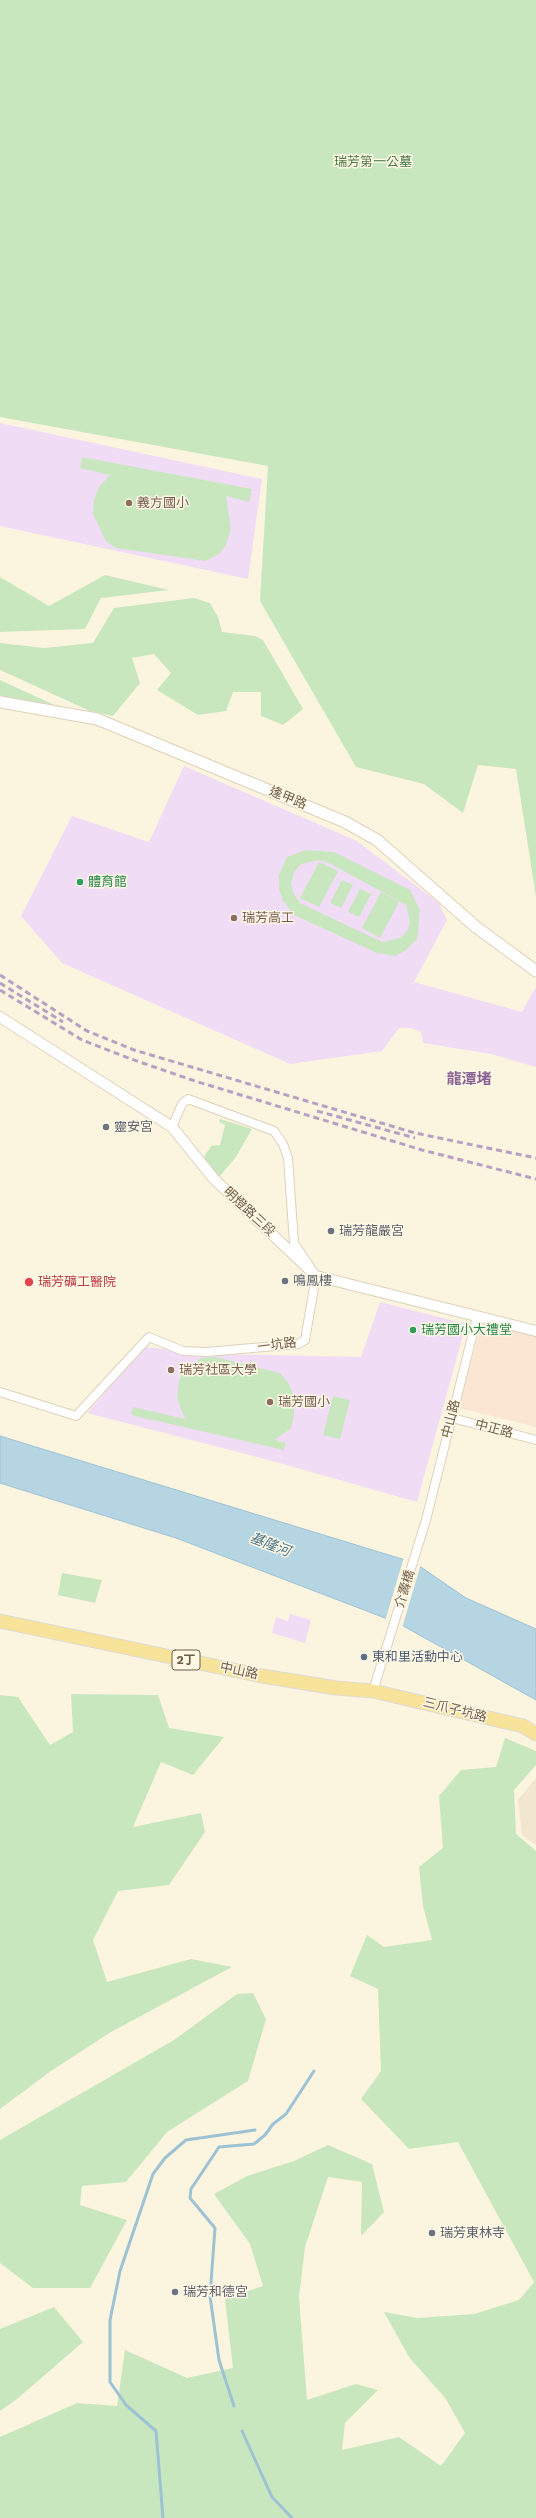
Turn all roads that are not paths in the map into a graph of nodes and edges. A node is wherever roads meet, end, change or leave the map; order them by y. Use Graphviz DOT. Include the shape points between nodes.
graph roads {
  1 [pos="0,702"];
  2 [pos="536,971"];
  3 [pos="0,1017"];
  4 [pos="172,1127"];
  5 [pos="316,1276"];
  6 [pos="477,1317"];
  7 [pos="536,1332"];
  8 [pos="0,1392"];
  9 [pos="452,1418"];
  10 [pos="536,1440"];
  11 [pos="426,1520"];
  12 [pos="0,1621"];
  13 [pos="373,1691"];
  14 [pos="536,1734"];
  1 -- 2 [label="main road, 逢甲路" via="97,719 352,825 377,840 476,927"];
  3 -- 4 [label="street, 明燈路三段"];
  4 -- 5 [label="street, 明燈路三段" via="214,1179"];
  4 -- 5 [label="street" via="182,1104 188,1099 274,1130 288,1158 294,1242"];
  5 -- 6 [label="street, 明燈路三段"];
  5 -- 8 [label="street, 一坑路" via="312,1290 308,1334 305,1340 298,1344 208,1352 183,1351 149,1337 76,1416"];
  6 -- 7 [label="street, 明燈路三段"];
  6 -- 9 [label="street, 中山路"];
  9 -- 10 [label="street, 中正路"];
  9 -- 11 [label="street, 中山路"];
  11 -- 13 [label="street, 介壽橋"];
  12 -- 13 [label="main road, 中山路 / 2丁" via="262,1676"];
  13 -- 14 [label="main road, 三爪子坑路 / 2丁" via="523,1726"];
}
